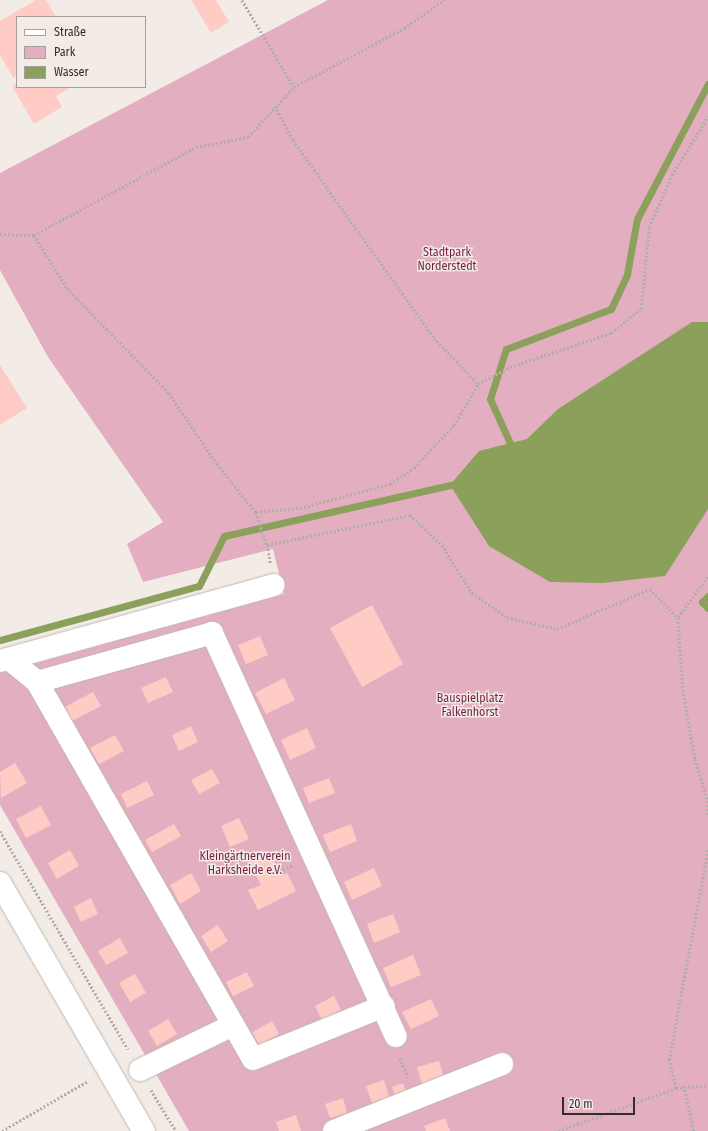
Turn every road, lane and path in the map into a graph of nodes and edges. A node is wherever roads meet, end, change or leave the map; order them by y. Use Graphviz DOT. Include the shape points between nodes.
graph roads {
  1 [pos="242,0"];
  2 [pos="444,0"];
  3 [pos="294,87"];
  4 [pos="274,105"];
  5 [pos="708,116"];
  6 [pos="0,234"];
  7 [pos="34,235"];
  8 [pos="478,384"];
  9 [pos="256,512"];
  10 [pos="267,545"];
  11 [pos="270,563"];
  12 [pos="708,577"];
  13 [pos="274,585"];
  14 [pos="678,618"];
  15 [pos="4,660"];
  16 [pos="37,682"];
  17 [pos="708,816"];
  18 [pos="0,831"];
  19 [pos="708,850"];
  20 [pos="0,883"];
  21 [pos="384,1006"];
  22 [pos="233,1025"];
  23 [pos="396,1036"];
  24 [pos="502,1064"];
  25 [pos="108,1068"];
  26 [pos="140,1070"];
  27 [pos="708,1085"];
  28 [pos="684,1086"];
  29 [pos="676,1088"];
  30 [pos="417,1098"];
  31 [pos="2,1131"];
  32 [pos="144,1131"];
  33 [pos="176,1131"];
  34 [pos="334,1131"];
  35 [pos="558,1131"];
  36 [pos="694,1131"];
  1 -- 3 [label="path"];
  2 -- 3 [label="path" via="404,28"];
  3 -- 4 [label="path"];
  4 -- 7 [label="path" via="248,137 196,147"];
  4 -- 8 [label="path" via="293,140 434,338"];
  5 -- 8 [label="path" via="672,175 649,227 641,309 611,333 510,367"];
  6 -- 7 [label="path"];
  7 -- 9 [label="path" via="67,288 169,393 216,464"];
  8 -- 9 [label="path" via="454,425 414,468 390,484 300,508"];
  9 -- 10 [label="path"];
  10 -- 11 [label="path"];
  10 -- 14 [label="path" via="410,515 442,545 472,593 507,617 557,629 650,589"];
  12 -- 14 [label="path"];
  13 -- 15 [label="lane"];
  14 -- 17 [label="path" via="683,690 695,759 708,801"];
  15 -- 16 [label="lane"];
  16 -- 21 [label="lane" via="212,633"];
  16 -- 22 [label="lane"];
  18 -- 26 [label="path"];
  19 -- 29 [label="path" via="669,1060"];
  20 -- 25 [label="lane"];
  21 -- 22 [label="lane" via="253,1060"];
  21 -- 23 [label="lane"];
  22 -- 26 [label="lane"];
  23 -- 30 [label="path" via="394,1043"];
  24 -- 30 [label="lane"];
  25 -- 31 [label="path"];
  25 -- 32 [label="lane"];
  26 -- 33 [label="path"];
  27 -- 28 [label="path"];
  28 -- 29 [label="path"];
  28 -- 36 [label="path"];
  29 -- 35 [label="path"];
  30 -- 34 [label="lane"];
}
